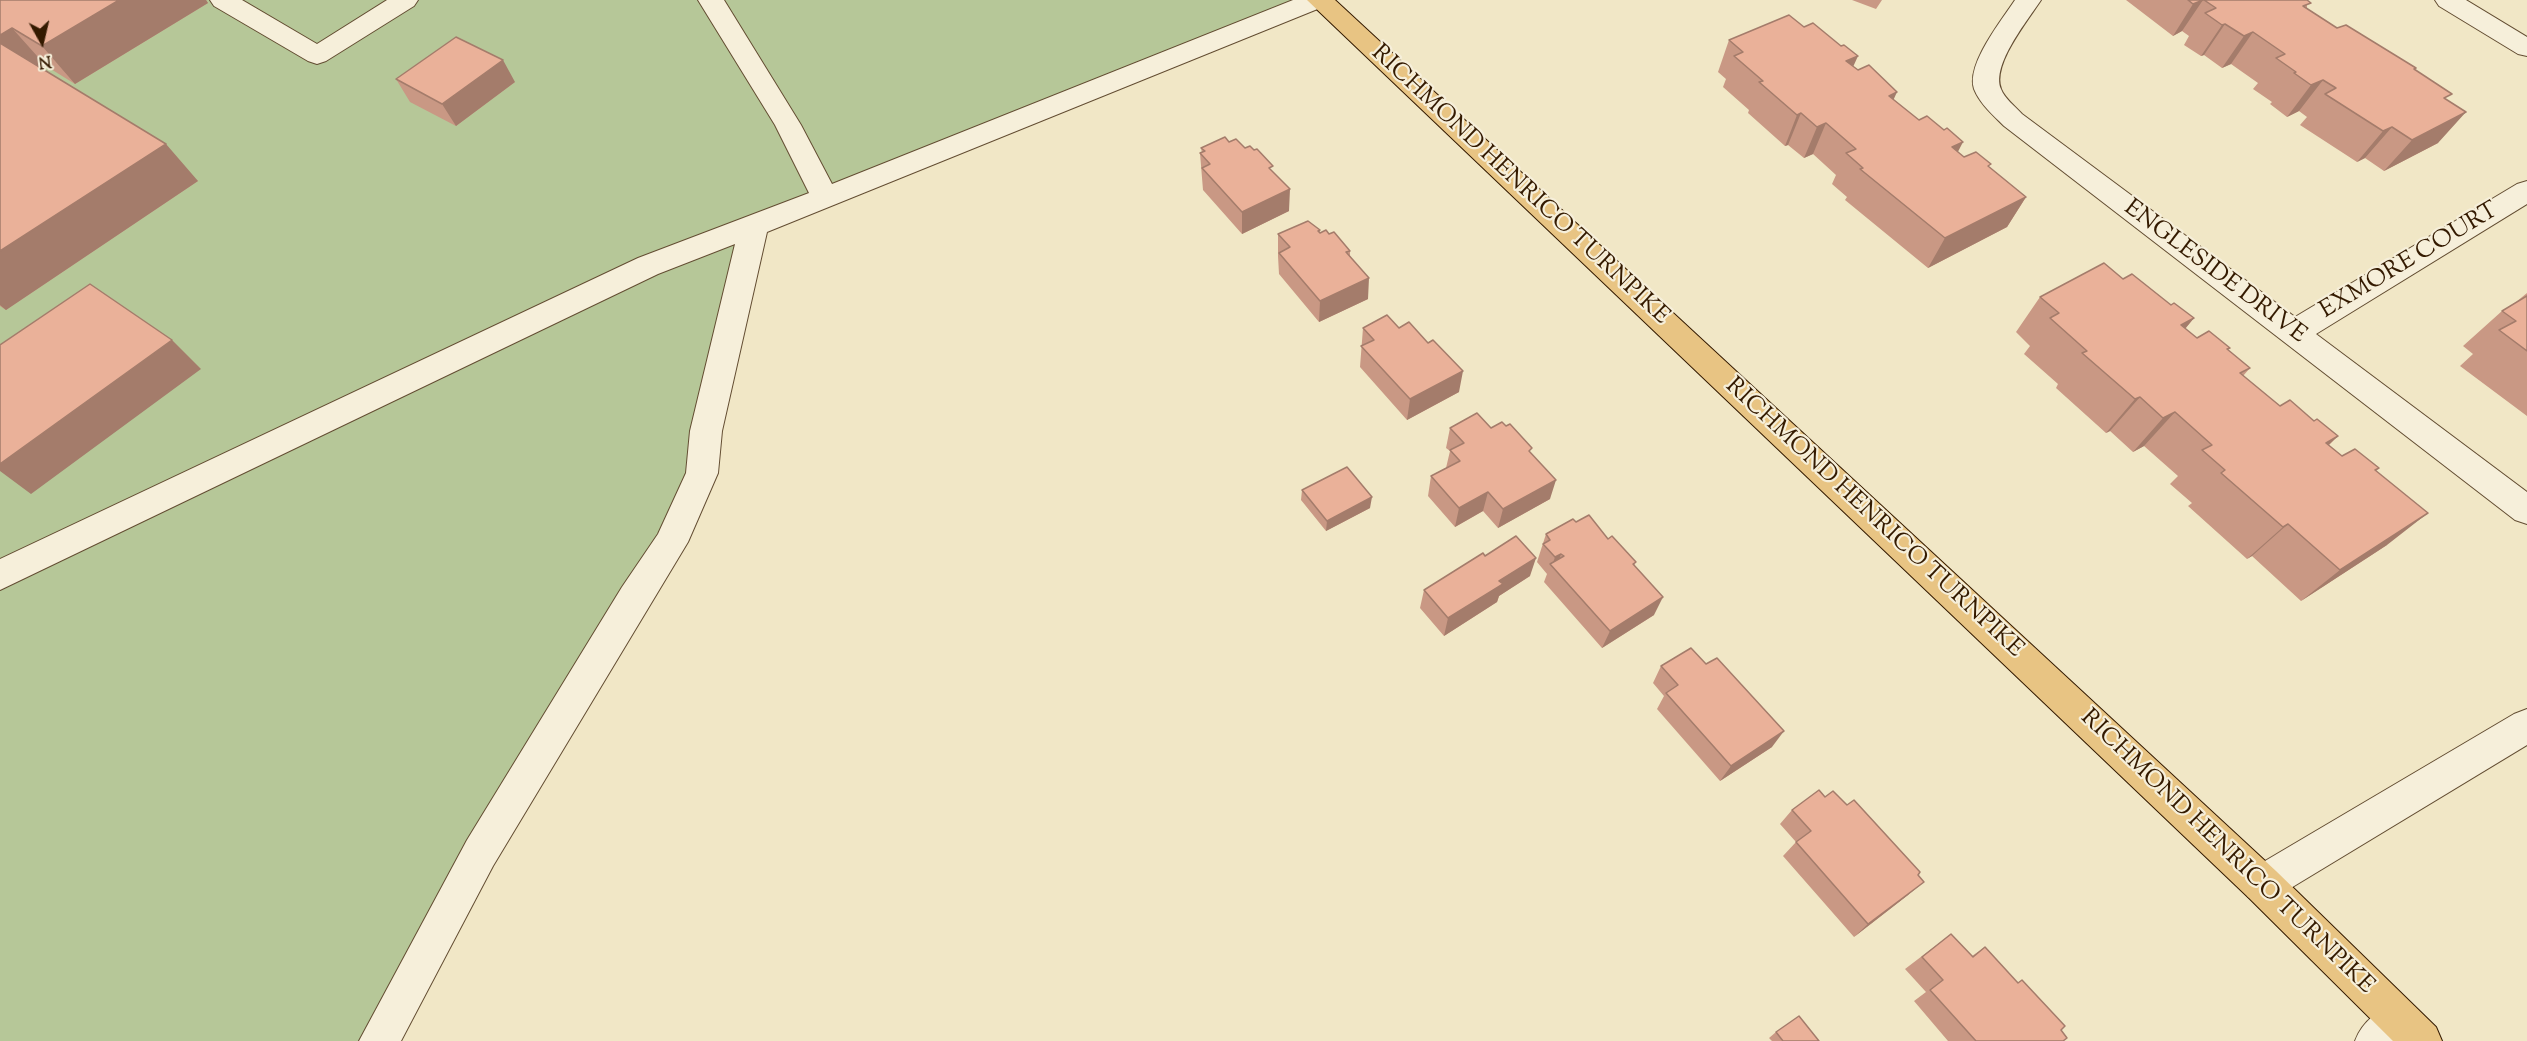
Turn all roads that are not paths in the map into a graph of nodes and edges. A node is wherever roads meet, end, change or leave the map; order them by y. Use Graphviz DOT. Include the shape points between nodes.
graph roads {
  1 [pos="223,0"];
  2 [pos="405,0"];
  3 [pos="711,0"];
  4 [pos="1318,0"];
  5 [pos="2028,0"];
  6 [pos="2448,0"];
  7 [pos="2527,48"];
  8 [pos="2527,191"];
  9 [pos="825,198"];
  10 [pos="754,225"];
  11 [pos="2293,333"];
  12 [pos="2527,510"];
  13 [pos="0,575"];
  14 [pos="2527,726"];
  15 [pos="2262,884"];
  16 [pos="2399,1034"];
  17 [pos="379,1041"];
  1 -- 2 [label="street" via="317,55"];
  3 -- 9 [label="street" via="788,125"];
  4 -- 9 [label="street"];
  4 -- 15 [label="main road, RICHMOND HENRICO TURNPIKE"];
  5 -- 11 [label="street, ENGLESIDE DRIVE" via="1988,65 1986,82 1992,99 2013,120"];
  6 -- 7 [label="street"];
  8 -- 11 [label="street, EXMORE COURT"];
  9 -- 10 [label="street"];
  10 -- 13 [label="street" via="648,266"];
  10 -- 17 [label="street" via="706,431 702,473 671,542 480,853"];
  11 -- 12 [label="street, ENGLESIDE DRIVE"];
  14 -- 15 [label="street"];
  15 -- 16 [label="main road, RICHMOND HENRICO TURNPIKE"];
}
